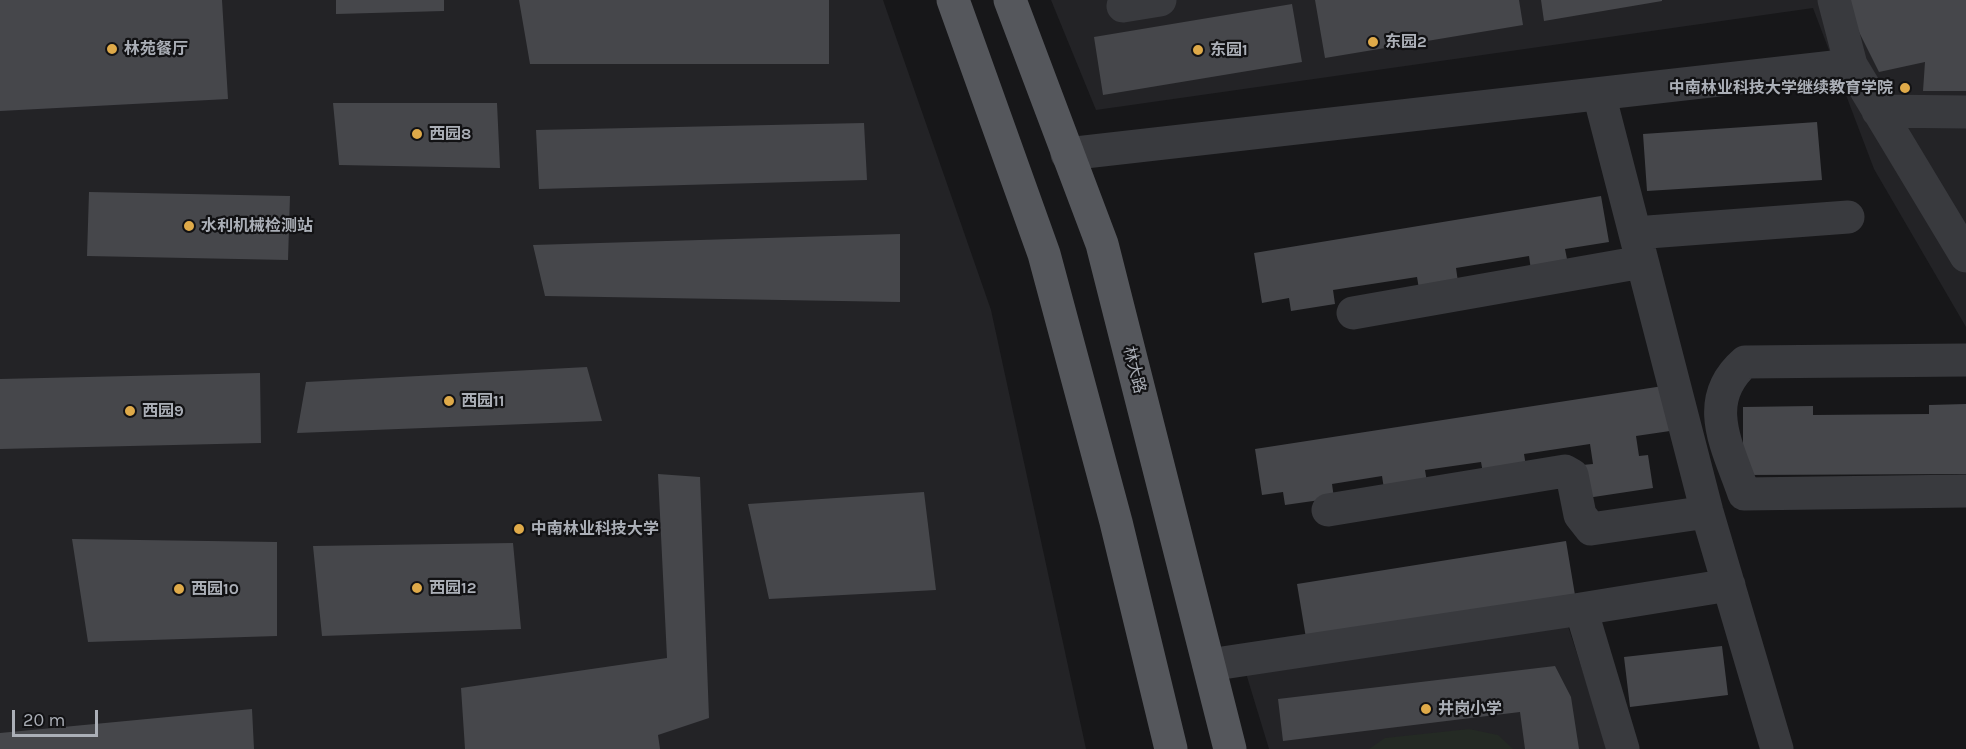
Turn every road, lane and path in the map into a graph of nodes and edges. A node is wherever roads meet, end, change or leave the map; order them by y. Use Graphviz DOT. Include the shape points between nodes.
graph roads {
  1 [pos="953,0"];
  2 [pos="1010,0"];
  3 [pos="1160,0"];
  4 [pos="1834,0"];
  5 [pos="1123,6"];
  6 [pos="1851,65"];
  7 [pos="1599,94"];
  8 [pos="1878,111"];
  9 [pos="1966,112"];
  10 [pos="1067,154"];
  11 [pos="1848,217"];
  12 [pos="1639,247"];
  13 [pos="1966,256"];
  14 [pos="1353,313"];
  15 [pos="1966,360"];
  16 [pos="1966,491"];
  17 [pos="1328,510"];
  18 [pos="1707,512"];
  19 [pos="1729,585"];
  20 [pos="1581,609"];
  21 [pos="1209,665"];
  22 [pos="1171,749"];
  23 [pos="1230,749"];
  24 [pos="1623,749"];
  25 [pos="1777,749"];
  1 -- 22 [label="main road" via="1044,254 1116,522"];
  2 -- 10 [label="main road, 林大路"];
  3 -- 5 [label="lane"];
  4 -- 6 [label="lane"];
  6 -- 7 [label="lane"];
  6 -- 8 [label="lane"];
  7 -- 10 [label="lane"];
  7 -- 12 [label="lane"];
  8 -- 9 [label="lane"];
  8 -- 13 [label="lane"];
  10 -- 21 [label="main road, 林大路" via="1101,244"];
  11 -- 12 [label="lane"];
  12 -- 14 [label="lane"];
  12 -- 18 [label="lane"];
  15 -- 16 [label="lane" via="1745,362 1730,375 1719,398 1721,426 1744,494"];
  17 -- 18 [label="lane" via="1565,471 1572,476 1580,515 1591,529"];
  18 -- 19 [label="lane"];
  19 -- 20 [label="lane"];
  19 -- 25 [label="lane"];
  20 -- 21 [label="lane"];
  20 -- 24 [label="lane"];
  21 -- 23 [label="main road, 林大路"];
}
